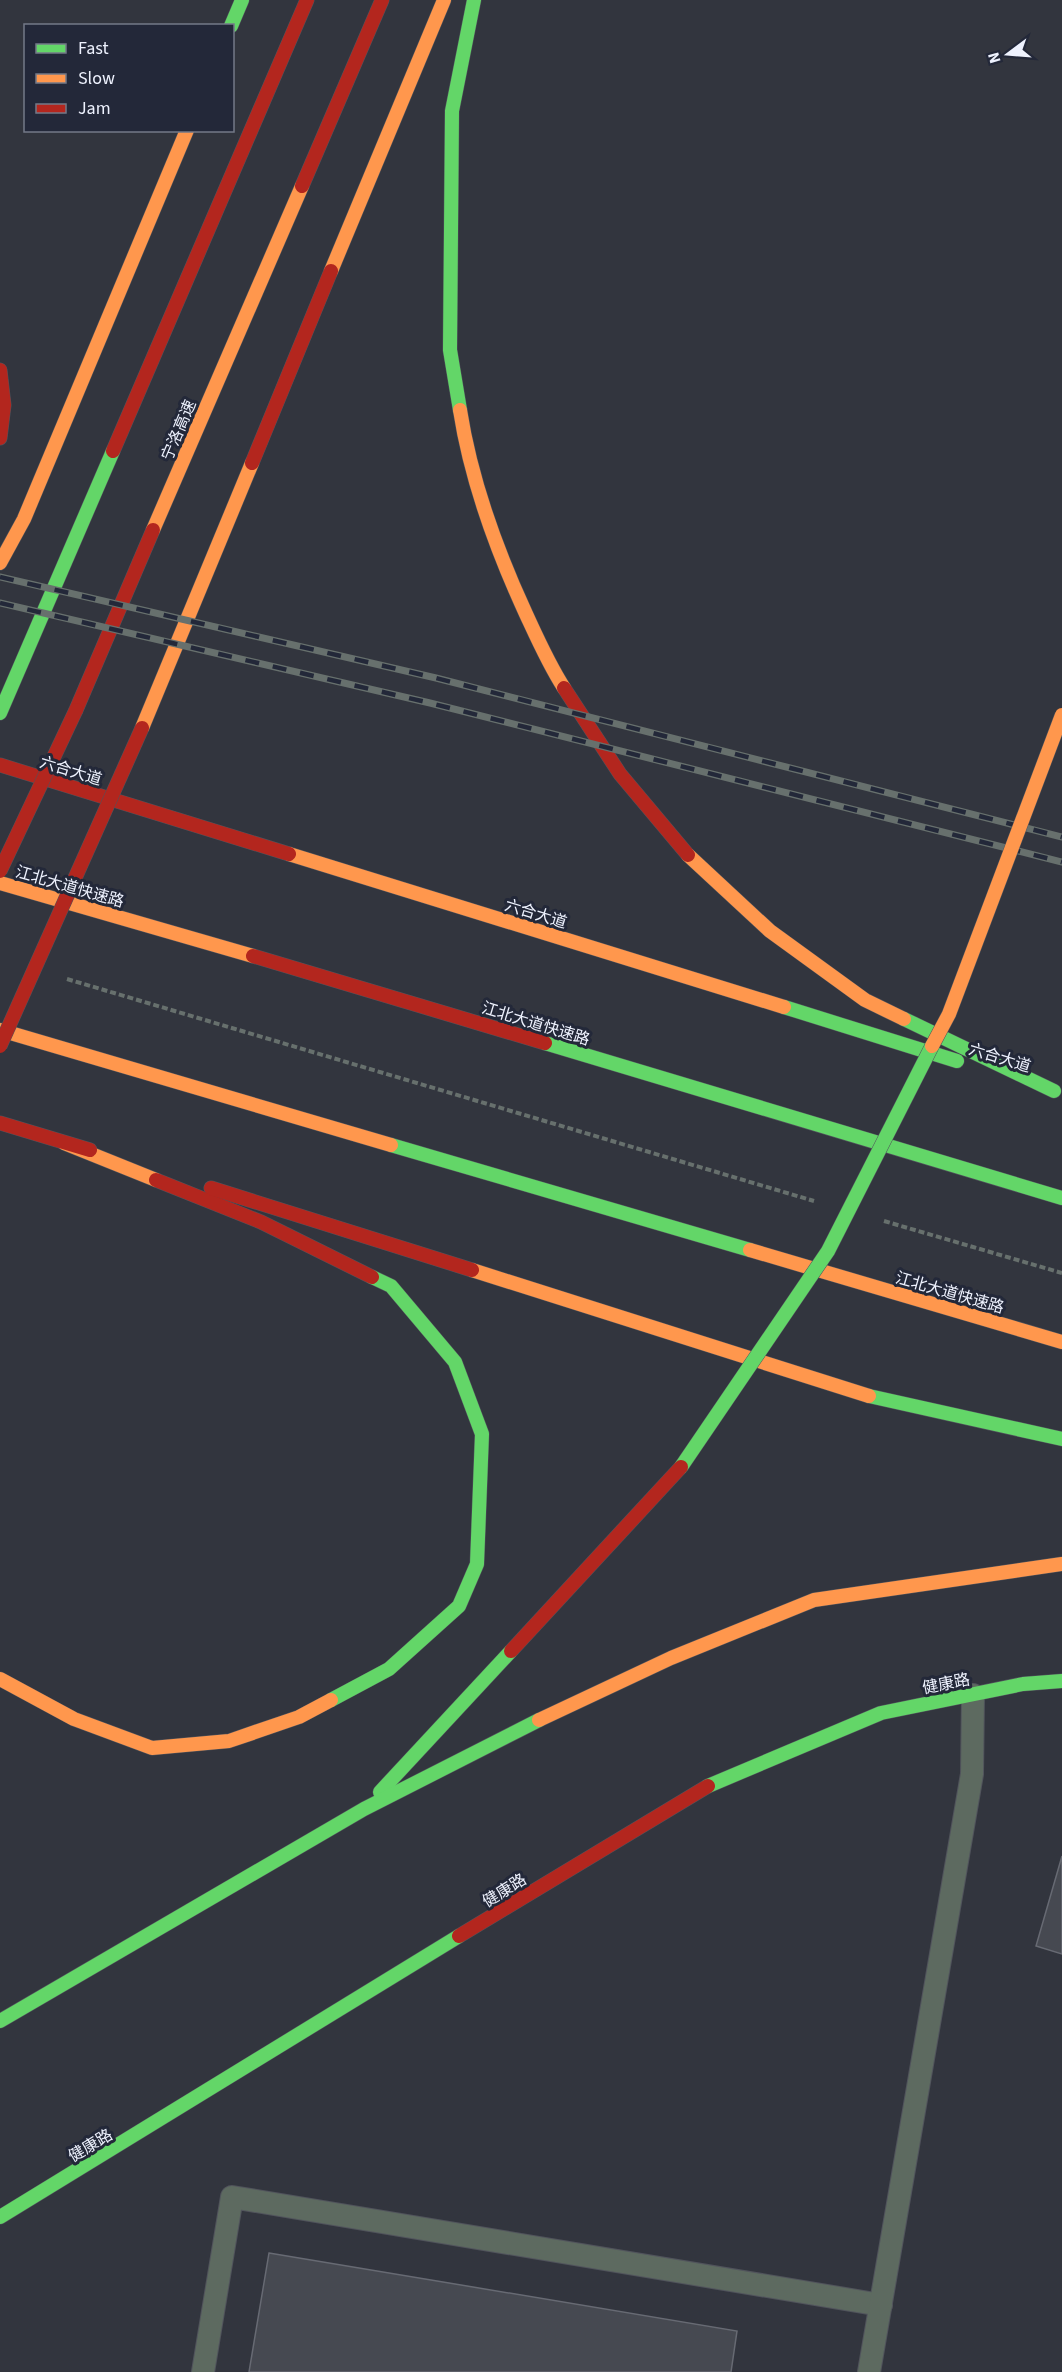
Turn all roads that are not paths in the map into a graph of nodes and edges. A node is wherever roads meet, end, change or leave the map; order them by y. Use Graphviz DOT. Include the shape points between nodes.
graph roads {
  1 [pos="242,0"];
  2 [pos="307,0"];
  3 [pos="382,0"];
  4 [pos="444,0"];
  5 [pos="474,0"];
  6 [pos="232,24"];
  7 [pos="186,132"];
  8 [pos="0,370"];
  9 [pos="0,438"];
  10 [pos="0,563"];
  11 [pos="0,712"];
  12 [pos="1062,715"];
  13 [pos="0,765"];
  14 [pos="0,872"];
  15 [pos="0,883"];
  16 [pos="0,1030"];
  17 [pos="0,1046"];
  18 [pos="1058,1092"];
  19 [pos="0,1123"];
  20 [pos="64,1143"];
  21 [pos="1062,1198"];
  22 [pos="1062,1342"];
  23 [pos="1062,1439"];
  24 [pos="1062,1564"];
  25 [pos="0,1679"];
  26 [pos="1062,1681"];
  27 [pos="973,1695"];
  28 [pos="364,1809"];
  29 [pos="0,2021"];
  30 [pos="0,2217"];
  31 [pos="880,2305"];
  32 [pos="203,2372"];
  33 [pos="869,2372"];
  1 -- 6 [label="main road"];
  2 -- 11 [label="main road"];
  3 -- 14 [label="main road, 宁洛高速, bridge" via="76,710"];
  4 -- 17 [label="main road, bridge" via="142,728"];
  5 -- 18 [label="main road" via="452,111 450,350 466,456 501,560 552,670 620,774 677,843 770,931 865,999"];
  7 -- 10 [label="main road" via="24,519"];
  8 -- 9 [label="main road" via="4,405"];
  12 -- 28 [label="main road, bridge" via="950,1014 828,1251 679,1470"];
  13 -- 18 [label="main road, 六合大道"];
  15 -- 21 [label="main road, 江北大道快速路"];
  16 -- 22 [label="main road, 江北大道快速路"];
  19 -- 20 [label="main road"];
  20 -- 23 [label="main road" via="888,1402"];
  20 -- 25 [label="main road" via="261,1222 391,1286 455,1362 482,1434 477,1564 459,1606 389,1669 299,1717 229,1741 152,1749 74,1719"];
  24 -- 28 [label="main road" via="814,1600 671,1658 562,1708"];
  26 -- 27 [label="main road, 健康路" via="1023,1684"];
  27 -- 30 [label="main road, 健康路" via="881,1713 695,1791"];
  27 -- 31 [label="lane" via="972,1774"];
  28 -- 29 [label="main road"];
  31 -- 32 [label="lane" via="232,2197"];
  31 -- 33 [label="lane"];
}
